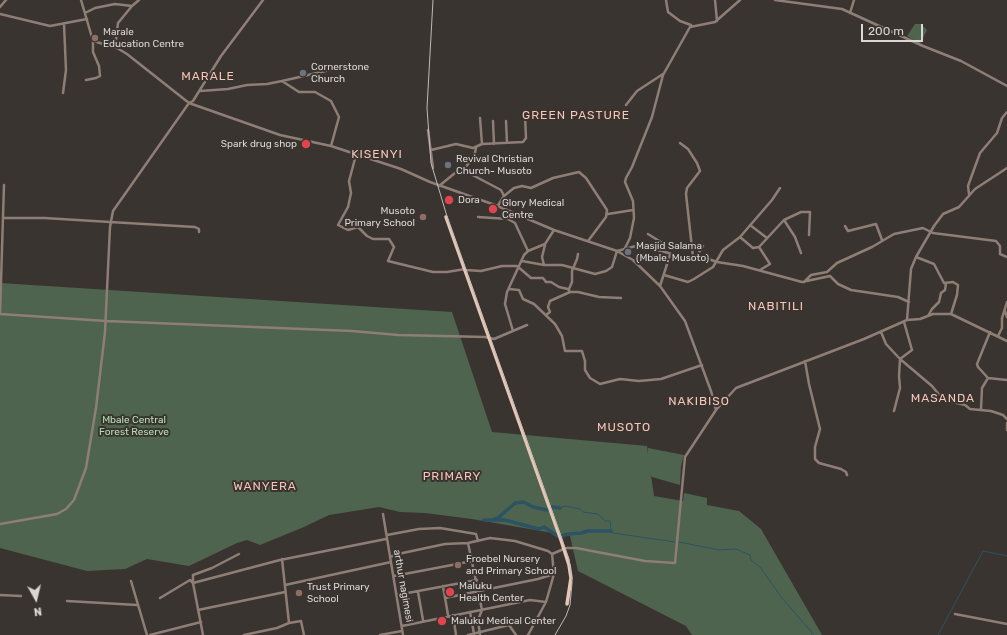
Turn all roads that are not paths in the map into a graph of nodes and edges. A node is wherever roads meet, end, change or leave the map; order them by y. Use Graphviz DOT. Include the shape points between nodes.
graph roads {
  1 [pos="6,0"];
  2 [pos="81,0"];
  3 [pos="139,0"];
  4 [pos="263,0"];
  5 [pos="666,0"];
  6 [pos="715,0"];
  7 [pos="740,0"];
  8 [pos="775,0"];
  9 [pos="854,0"];
  10 [pos="132,6"];
  11 [pos="0,7"];
  12 [pos="85,13"];
  13 [pos="850,13"];
  14 [pos="0,14"];
  15 [pos="87,20"];
  16 [pos="717,21"];
  17 [pos="64,23"];
  18 [pos="691,25"];
  19 [pos="93,41"];
  20 [pos="112,47"];
  21 [pos="330,70"];
  22 [pos="665,73"];
  23 [pos="86,80"];
  24 [pos="282,81"];
  25 [pos="1007,86"];
  26 [pos="200,91"];
  27 [pos="63,93"];
  28 [pos="189,103"];
  29 [pos="626,105"];
  30 [pos="1007,112"];
  31 [pos="525,116"];
  32 [pos="480,118"];
  33 [pos="493,121"];
  34 [pos="506,121"];
  35 [pos="428,130"];
  36 [pos="507,143"];
  37 [pos="680,143"];
  38 [pos="482,144"];
  39 [pos="494,144"];
  40 [pos="331,146"];
  41 [pos="476,148"];
  42 [pos="431,150"];
  43 [pos="356,155"];
  44 [pos="433,168"];
  45 [pos="1007,168"];
  46 [pos="464,170"];
  47 [pos="4,185"];
  48 [pos="439,186"];
  49 [pos="780,188"];
  50 [pos="969,194"];
  51 [pos="504,196"];
  52 [pos="498,207"];
  53 [pos="634,210"];
  54 [pos="608,214"];
  55 [pos="446,216"];
  56 [pos="478,217"];
  57 [pos="4,218"];
  58 [pos="784,220"];
  59 [pos="110,222"];
  60 [pos="750,225"];
  61 [pos="845,226"];
  62 [pos="554,230"];
  63 [pos="199,232"];
  64 [pos="931,232"];
  65 [pos="648,234"];
  66 [pos="809,235"];
  67 [pos="740,237"];
  68 [pos="767,238"];
  69 [pos="882,240"];
  70 [pos="588,241"];
  71 [pos="545,244"];
  72 [pos="703,246"];
  73 [pos="759,247"];
  74 [pos="625,248"];
  75 [pos="528,251"];
  76 [pos="617,251"];
  77 [pos="663,251"];
  78 [pos="801,253"];
  79 [pos="578,254"];
  80 [pos="670,255"];
  81 [pos="694,257"];
  82 [pos="916,257"];
  83 [pos="1007,257"];
  84 [pos="522,260"];
  85 [pos="717,262"];
  86 [pos="544,265"];
  87 [pos="518,267"];
  88 [pos="573,268"];
  89 [pos="466,270"];
  90 [pos="760,270"];
  91 [pos="664,275"];
  92 [pos="804,282"];
  93 [pos="946,283"];
  94 [pos="660,286"];
  95 [pos="509,289"];
  96 [pos="569,290"];
  97 [pos="621,298"];
  98 [pos="909,302"];
  99 [pos="1007,302"];
  100 [pos="1004,310"];
  101 [pos="0,314"];
  102 [pos="951,314"];
  103 [pos="546,315"];
  104 [pos="928,316"];
  105 [pos="1007,317"];
  106 [pos="106,320"];
  107 [pos="907,320"];
  108 [pos="904,322"];
  109 [pos="527,325"];
  110 [pos="513,331"];
  111 [pos="881,332"];
  112 [pos="990,332"];
  113 [pos="998,336"];
  114 [pos="490,337"];
  115 [pos="1007,341"];
  116 [pos="900,359"];
  117 [pos="805,361"];
  118 [pos="702,365"];
  119 [pos="988,378"];
  120 [pos="1007,380"];
  121 [pos="981,409"];
  122 [pos="716,410"];
  123 [pos="894,411"];
  124 [pos="1007,419"];
  125 [pos="1007,423"];
  126 [pos="1007,430"];
  127 [pos="847,475"];
  128 [pos="383,514"];
  129 [pos="0,524"];
  130 [pos="387,535"];
  131 [pos="386,539"];
  132 [pos="478,541"];
  133 [pos="468,543"];
  134 [pos="564,548"];
  135 [pos="239,554"];
  136 [pos="552,554"];
  137 [pos="390,557"];
  138 [pos="282,559"];
  139 [pos="473,561"];
  140 [pos="391,562"];
  141 [pos="554,574"];
  142 [pos="394,576"];
  143 [pos="477,580"];
  144 [pos="131,582"];
  145 [pos="193,583"];
  146 [pos="285,585"];
  147 [pos="443,586"];
  148 [pos="478,590"];
  149 [pos="285,592"];
  150 [pos="418,592"];
  151 [pos="0,594"];
  152 [pos="397,595"];
  153 [pos="21,596"];
  154 [pos="160,598"];
  155 [pos="445,598"];
  156 [pos="67,601"];
  157 [pos="546,602"];
  158 [pos="567,604"];
  159 [pos="137,605"];
  160 [pos="198,610"];
  161 [pos="482,610"];
  162 [pos="470,612"];
  163 [pos="453,614"];
  164 [pos="955,614"];
  165 [pos="448,615"];
  166 [pos="423,620"];
  167 [pos="201,622"];
  168 [pos="289,623"];
  169 [pos="1007,624"];
  170 [pos="402,626"];
  171 [pos="402,631"];
  172 [pos="474,634"];
  173 [pos="480,634"];
  174 [pos="149,635"];
  175 [pos="203,635"];
  176 [pos="244,635"];
  177 [pos="304,635"];
  178 [pos="380,635"];
  179 [pos="403,635"];
  180 [pos="456,635"];
  181 [pos="468,635"];
  182 [pos="516,635"];
  183 [pos="528,635"];
  1 -- 11 [label="street"];
  2 -- 12 [label="street"];
  3 -- 10 [label="street"];
  4 -- 26 [label="street" via="221,56"];
  5 -- 18 [label="street" via="668,12"];
  6 -- 16 [label="street"];
  7 -- 16 [label="street"];
  8 -- 13 [label="street" via="842,9"];
  9 -- 13 [label="street"];
  10 -- 12 [label="street" via="114,4"];
  10 -- 20 [label="street" via="118,24 117,37"];
  12 -- 15 [label="street"];
  13 -- 25 [label="street" via="961,61"];
  14 -- 17 [label="street" via="43,25"];
  15 -- 17 [label="street"];
  15 -- 19 [label="street"];
  16 -- 18 [label="street" via="706,25"];
  17 -- 27 [label="street" via="66,70"];
  18 -- 22 [label="street"];
  19 -- 20 [label="street"];
  19 -- 23 [label="street" via="100,76"];
  20 -- 28 [label="street" via="127,54"];
  21 -- 24 [label="street"];
  22 -- 29 [label="street" via="637,91"];
  22 -- 53 [label="street" via="652,117 625,182"];
  24 -- 26 [label="street"];
  24 -- 40 [label="street" via="295,90 310,90 332,101 339,120"];
  26 -- 28 [label="street"];
  28 -- 40 [label="street" via="280,135"];
  28 -- 59 [label="street" via="117,205"];
  30 -- 50 [label="street" via="997,133 980,153 968,186"];
  31 -- 36 [label="street" via="526,140"];
  32 -- 38 [label="street"];
  33 -- 39 [label="street"];
  34 -- 36 [label="street"];
  35 -- 42 [label="street"];
  36 -- 39 [label="street"];
  37 -- 81 [label="street" via="688,149 699,168 686,194"];
  38 -- 39 [label="street"];
  38 -- 41 [label="street"];
  40 -- 43 [label="street"];
  41 -- 42 [label="street" via="456,144"];
  41 -- 46 [label="street" via="474,157"];
  42 -- 44 [label="street"];
  43 -- 48 [label="street" via="401,169"];
  43 -- 89 [label="street" via="349,181 351,193 348,207 338,224 348,230 358,227 373,239 389,239 394,247 388,261 433,272"];
  45 -- 50 [label="street"];
  46 -- 48 [label="street" via="455,173"];
  46 -- 51 [label="street" via="501,190"];
  47 -- 57 [label="street"];
  48 -- 52 [label="street"];
  49 -- 60 [label="street"];
  50 -- 64 [label="street" via="959,207 943,214"];
  51 -- 52 [label="street"];
  51 -- 54 [label="street" via="516,187 530,188 553,178 579,172 604,203"];
  52 -- 62 [label="street"];
  53 -- 54 [label="street"];
  53 -- 74 [label="street" via="631,234"];
  54 -- 70 [label="street"];
  55 -- 89 [label="main road"];
  56 -- 75 [label="street" via="508,219 515,223"];
  57 -- 59 [label="street"];
  57 -- 101 [label="street"];
  58 -- 66 [label="street" via="801,212 810,212"];
  58 -- 68 [label="street"];
  58 -- 78 [label="street"];
  59 -- 63 [label="street" via="195,227 199,228"];
  59 -- 106 [label="street"];
  60 -- 67 [label="street"];
  60 -- 68 [label="street"];
  61 -- 69 [label="street" via="848,231 876,224"];
  62 -- 70 [label="street"];
  62 -- 71 [label="street"];
  64 -- 69 [label="street" via="923,228 894,234"];
  64 -- 82 [label="street"];
  64 -- 83 [label="street" via="996,241 1000,246 1000,254"];
  65 -- 77 [label="street" via="664,244"];
  67 -- 73 [label="street" via="753,248"];
  67 -- 85 [label="street" via="723,250"];
  68 -- 73 [label="street"];
  69 -- 92 [label="street" via="837,263 826,272 811,275"];
  70 -- 76 [label="street"];
  71 -- 75 [label="street"];
  71 -- 86 [label="street" via="542,257"];
  72 -- 81 [label="street"];
  73 -- 90 [label="street" via="770,264"];
  74 -- 76 [label="street"];
  74 -- 77 [label="street" via="636,246"];
  75 -- 84 [label="street"];
  76 -- 88 [label="street" via="612,266 606,272 595,274"];
  76 -- 94 [label="street" via="633,260"];
  77 -- 80 [label="street"];
  79 -- 88 [label="street"];
  80 -- 81 [label="street"];
  80 -- 91 [label="street"];
  81 -- 85 [label="street"];
  82 -- 93 [label="street" via="934,264"];
  82 -- 98 [label="street" via="910,272"];
  84 -- 86 [label="street"];
  84 -- 87 [label="street"];
  85 -- 90 [label="street"];
  85 -- 91 [label="street" via="688,282"];
  86 -- 88 [label="street"];
  87 -- 89 [label="street"];
  87 -- 95 [label="street"];
  87 -- 96 [label="street" via="531,278 543,278 546,282"];
  88 -- 96 [label="street"];
  89 -- 114 [label="main road"];
  90 -- 92 [label="street"];
  91 -- 94 [label="street"];
  92 -- 98 [label="street" via="830,276 838,284 851,290 898,297"];
  93 -- 102 [label="street" via="953,282 958,287 958,295"];
  93 -- 104 [label="street" via="939,302"];
  94 -- 118 [label="street" via="685,321"];
  95 -- 103 [label="street" via="518,290 523,299 534,304"];
  95 -- 110 [label="street" via="505,304"];
  96 -- 97 [label="street" via="599,297"];
  96 -- 103 [label="street" via="550,301 550,312"];
  98 -- 107 [label="street"];
  99 -- 100 [label="street"];
  100 -- 105 [label="street"];
  100 -- 113 [label="street" via="1002,328"];
  101 -- 106 [label="street"];
  102 -- 104 [label="street"];
  102 -- 112 [label="street"];
  103 -- 118 [label="street" via="560,332 565,351 582,351 586,361 585,370 590,378 600,384 620,379 661,379"];
  104 -- 107 [label="street"];
  106 -- 114 [label="street" via="352,330 398,335"];
  106 -- 129 [label="street" via="90,452 74,500 66,510 57,514"];
  107 -- 108 [label="street"];
  108 -- 111 [label="street"];
  108 -- 116 [label="street" via="912,350"];
  109 -- 110 [label="street"];
  110 -- 114 [label="street" via="496,338"];
  111 -- 116 [label="street" via="886,344"];
  111 -- 117 [label="street"];
  112 -- 113 [label="street"];
  112 -- 119 [label="street" via="977,364"];
  113 -- 115 [label="street"];
  114 -- 134 [label="main road"];
  116 -- 121 [label="street" via="941,397 970,409"];
  116 -- 123 [label="street" via="900,388"];
  117 -- 122 [label="street" via="736,388"];
  117 -- 127 [label="street" via="820,428 815,447 815,460 841,469"];
  118 -- 122 [label="street"];
  119 -- 120 [label="street"];
  119 -- 121 [label="street" via="982,388"];
  121 -- 124 [label="street" via="991,410"];
  122 -- 134 [label="street" via="685,457 675,563 645,561"];
  125 -- 126 [label="street"];
  128 -- 130 [label="street"];
  130 -- 131 [label="street"];
  130 -- 132 [label="street" via="423,528 440,528 472,532 477,535"];
  131 -- 137 [label="street, arthur nagimesi"];
  131 -- 138 [label="street"];
  132 -- 133 [label="street"];
  132 -- 136 [label="street" via="494,538 515,541"];
  133 -- 137 [label="street" via="445,544"];
  133 -- 139 [label="street"];
  134 -- 136 [label="street"];
  134 -- 158 [label="main road" via="571,578"];
  135 -- 145 [label="street" via="193,575"];
  136 -- 141 [label="street"];
  137 -- 140 [label="street, arthur nagimesi"];
  138 -- 145 [label="street"];
  138 -- 146 [label="street"];
  139 -- 142 [label="street"];
  139 -- 143 [label="street"];
  140 -- 142 [label="street, arthur nagimesi"];
  140 -- 146 [label="street"];
  141 -- 148 [label="street"];
  141 -- 157 [label="street"];
  142 -- 152 [label="street, arthur nagimesi"];
  143 -- 147 [label="street"];
  143 -- 148 [label="street"];
  144 -- 159 [label="street"];
  145 -- 154 [label="street" via="190,580"];
  145 -- 160 [label="street"];
  146 -- 149 [label="street"];
  147 -- 150 [label="street"];
  147 -- 155 [label="street"];
  148 -- 155 [label="street"];
  148 -- 161 [label="street"];
  149 -- 160 [label="street"];
  149 -- 168 [label="street"];
  150 -- 152 [label="street"];
  150 -- 166 [label="street"];
  151 -- 153 [label="street"];
  152 -- 170 [label="street, arthur nagimesi"];
  155 -- 165 [label="street"];
  156 -- 159 [label="street"];
  157 -- 161 [label="street" via="534,600"];
  157 -- 183 [label="street"];
  159 -- 174 [label="street"];
  160 -- 167 [label="street"];
  161 -- 162 [label="street"];
  161 -- 173 [label="street" via="478,620"];
  162 -- 163 [label="street"];
  162 -- 172 [label="street"];
  163 -- 165 [label="street"];
  163 -- 180 [label="street"];
  164 -- 169 [label="street"];
  165 -- 166 [label="street"];
  166 -- 170 [label="street"];
  167 -- 174 [label="street"];
  167 -- 175 [label="street"];
  168 -- 176 [label="street"];
  168 -- 177 [label="street" via="301,620"];
  170 -- 171 [label="street, arthur nagimesi"];
  171 -- 178 [label="street"];
  171 -- 179 [label="street, arthur nagimesi"];
  172 -- 173 [label="street"];
  172 -- 181 [label="street"];
  173 -- 182 [label="street" via="509,625"];
}
